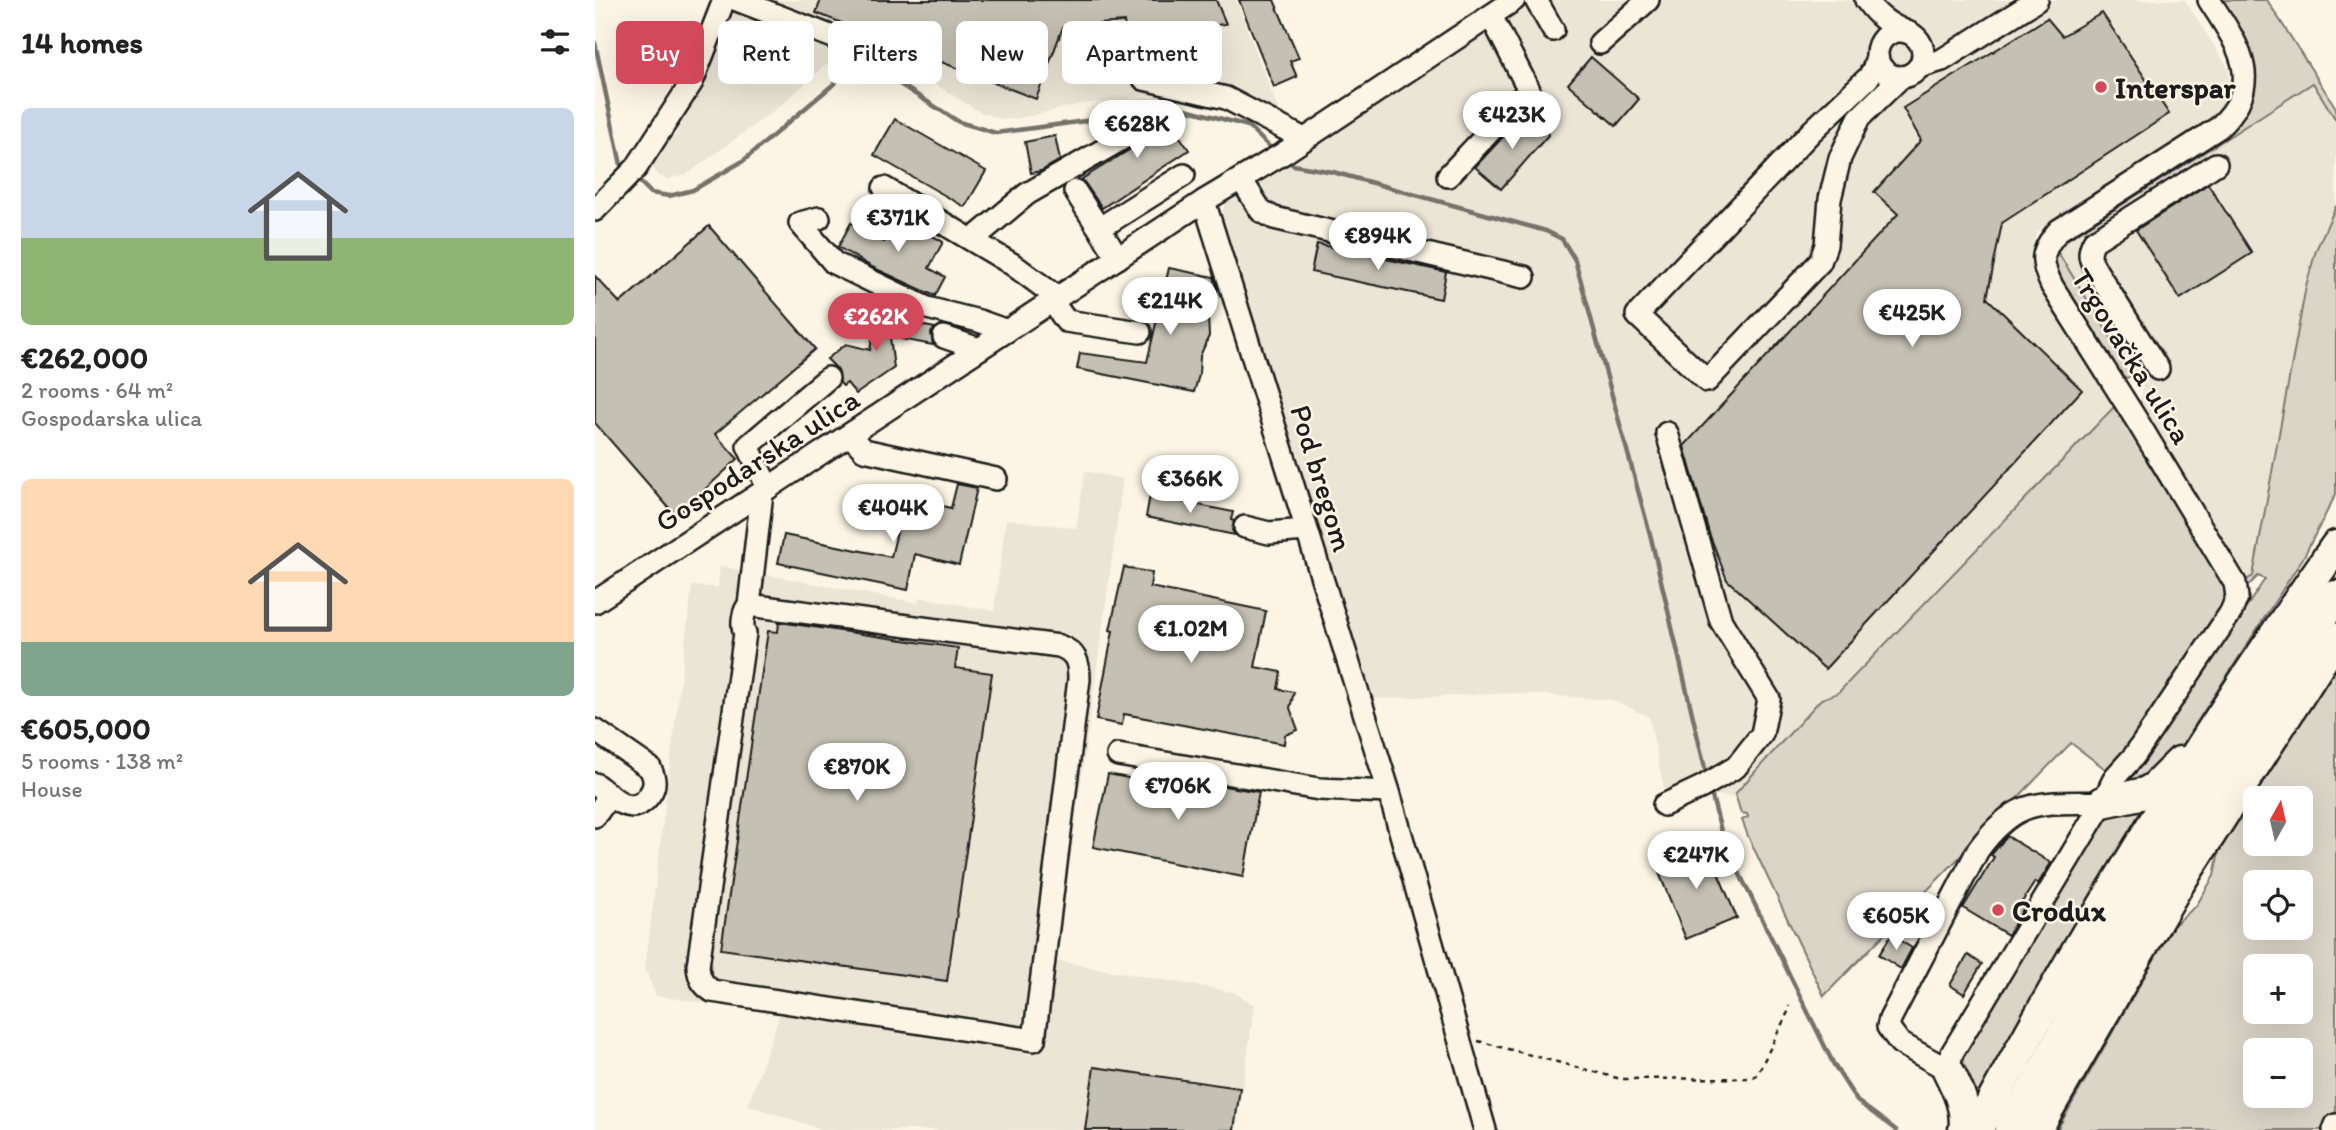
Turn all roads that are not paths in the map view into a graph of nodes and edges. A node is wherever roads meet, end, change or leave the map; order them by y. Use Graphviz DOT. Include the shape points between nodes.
graph roads {
  1 [pos="724,0"];
  2 [pos="737,0"];
  3 [pos="1514,0"];
  4 [pos="1537,0"];
  5 [pos="1648,0"];
  6 [pos="2037,0"];
  7 [pos="2209,0"];
  8 [pos="1870,6"];
  9 [pos="779,8"];
  10 [pos="1491,16"];
  11 [pos="1553,30"];
  12 [pos="1908,33"];
  13 [pos="828,34"];
  14 [pos="1600,43"];
  15 [pos="1877,54"];
  16 [pos="1910,72"];
  17 [pos="1166,84"];
  18 [pos="1122,139"];
  19 [pos="1304,139"];
  20 [pos="2216,164"];
  21 [pos="1184,175"];
  22 [pos="1448,176"];
  23 [pos="1241,179"];
  24 [pos="884,188"];
  25 [pos="1076,191"];
  26 [pos="1204,201"];
  27 [pos="595,210"];
  28 [pos="819,218"];
  29 [pos="1100,228"];
  30 [pos="972,240"];
  31 [pos="1118,258"];
  32 [pos="1524,277"];
  33 [pos="1055,300"];
  34 [pos="1007,331"];
  35 [pos="1140,332"];
  36 [pos="944,337"];
  37 [pos="979,349"];
  38 [pos="2158,369"];
  39 [pos="828,378"];
  40 [pos="1667,433"];
  41 [pos="850,435"];
  42 [pos="996,479"];
  43 [pos="765,491"];
  44 [pos="1245,527"];
  45 [pos="1306,530"];
  46 [pos="2336,546"];
  47 [pos="2336,596"];
  48 [pos="595,602"];
  49 [pos="749,605"];
  50 [pos="2336,638"];
  51 [pos="595,730"];
  52 [pos="2210,737"];
  53 [pos="1118,755"];
  54 [pos="1387,783"];
  55 [pos="603,789"];
  56 [pos="2109,789"];
  57 [pos="1664,805"];
  58 [pos="595,816"];
  59 [pos="1948,1070"];
  60 [pos="1485,1130"];
  61 [pos="1964,1130"];
  62 [pos="1977,1130"];
  63 [pos="2010,1130"];
  64 [pos="2036,1130"];
  1 -- 27 [label="street" via="692,82 631,173"];
  2 -- 9 [label="street"];
  3 -- 10 [label="street, Gospodarska ulica"];
  4 -- 11 [label="street"];
  5 -- 14 [label="street"];
  6 -- 16 [label="street" via="1942,60"];
  7 -- 56 [label="street, Trgovačka ulica" via="2245,66 2238,106 2218,128 2059,230 2048,242 2043,260 2052,286 2235,583 2237,597"];
  8 -- 12 [label="street" via="1889,25"];
  8 -- 15 [label="street" via="1879,31"];
  9 -- 13 [label="street"];
  10 -- 19 [label="street, Gospodarska ulica"];
  10 -- 22 [label="street" via="1528,90"];
  12 -- 15 [label="street" via="1888,34"];
  12 -- 16 [label="street" via="1923,54"];
  15 -- 16 [label="street" via="1888,74"];
  15 -- 16 [label="street" via="1868,78 1637,315 1707,381 1821,262 1840,158 1859,118"];
  17 -- 19 [label="street" via="1226,98"];
  18 -- 30 [label="street" via="1027,194"];
  19 -- 23 [label="street, Gospodarska ulica"];
  20 -- 38 [label="street" via="2094,241 2090,249 2097,272"];
  21 -- 29 [label="street"];
  23 -- 26 [label="street, Gospodarska ulica"];
  23 -- 32 [label="street" via="1261,211 1274,218"];
  24 -- 30 [label="street"];
  25 -- 29 [label="street"];
  26 -- 31 [label="street, Gospodarska ulica"];
  26 -- 45 [label="street, Pod bregom"];
  28 -- 34 [label="street" via="800,223 834,263 927,308"];
  29 -- 31 [label="street"];
  30 -- 33 [label="street" via="1012,264"];
  31 -- 33 [label="street, Gospodarska ulica"];
  33 -- 34 [label="street, Gospodarska ulica"];
  33 -- 35 [label="street" via="1066,321"];
  34 -- 37 [label="street, Gospodarska ulica"];
  36 -- 37 [label="street"];
  37 -- 41 [label="street, Gospodarska ulica"];
  39 -- 43 [label="street" via="748,446"];
  40 -- 57 [label="street" via="1721,621 1769,699 1762,734 1736,767"];
  41 -- 42 [label="street" via="864,450"];
  41 -- 43 [label="street, Gospodarska ulica"];
  43 -- 48 [label="street, Gospodarska ulica"];
  43 -- 49 [label="street"];
  44 -- 45 [label="street" via="1269,533"];
  45 -- 54 [label="street, Pod bregom"];
  46 -- 52 [label="highway"];
  47 -- 63 [label="highway" via="2229,756 2111,948"];
  49 -- 49 [label="street" via="1059,646 1076,656 1079,679 1034,1041 712,991 704,986 698,966 745,633 753,610"];
  50 -- 64 [label="highway" via="2176,887"];
  51 -- 55 [label="street" via="650,768 655,778 644,803 633,807"];
  52 -- 56 [label="highway" via="2145,793"];
  52 -- 62 [label="highway" via="2114,886"];
  53 -- 54 [label="street" via="1319,789"];
  54 -- 60 [label="street, Pod bregom"];
  55 -- 58 [label="street"];
  56 -- 59 [label="street" via="1952,1053"];
  56 -- 59 [label="street" via="2022,808 1993,829 1978,849 1888,1027 1900,1043"];
  59 -- 61 [label="highway" via="1963,1107"];
}
